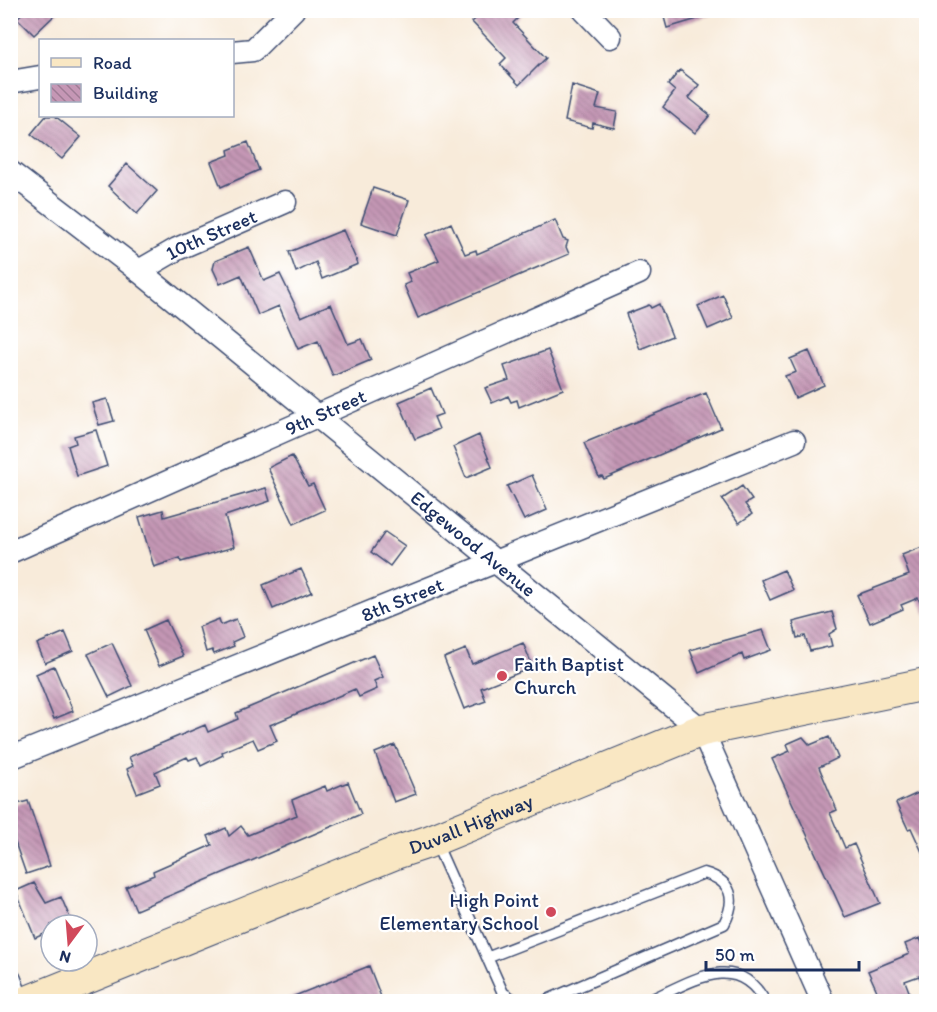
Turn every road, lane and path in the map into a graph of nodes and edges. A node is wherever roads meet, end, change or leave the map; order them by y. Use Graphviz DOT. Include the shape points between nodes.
graph roads {
  1 [pos="293,10"];
  2 [pos="584,10"];
  3 [pos="610,37"];
  4 [pos="234,52"];
  5 [pos="39,77"];
  6 [pos="10,82"];
  7 [pos="10,172"];
  8 [pos="285,202"];
  9 [pos="139,271"];
  10 [pos="639,273"];
  11 [pos="317,414"];
  12 [pos="794,441"];
  13 [pos="10,552"];
  14 [pos="495,561"];
  15 [pos="927,684"];
  16 [pos="702,730"];
  17 [pos="10,758"];
  18 [pos="435,840"];
  19 [pos="489,957"];
  20 [pos="10,980"];
  21 [pos="18,1002"];
  22 [pos="27,1002"];
  23 [pos="517,1002"];
  24 [pos="543,1002"];
  25 [pos="646,1002"];
  26 [pos="765,1002"];
  27 [pos="823,1002"];
  1 -- 4 [label="street" via="253,50"];
  2 -- 3 [label="street"];
  5 -- 6 [label="street"];
  7 -- 9 [label="street, Edgewood Avenue"];
  8 -- 9 [label="street, 10th Street" via="177,249"];
  9 -- 11 [label="street, Edgewood Avenue"];
  10 -- 11 [label="street, 9th Street"];
  11 -- 13 [label="street, 9th Street"];
  11 -- 14 [label="street, Edgewood Avenue"];
  12 -- 14 [label="street, 8th Street"];
  14 -- 16 [label="street, Edgewood Avenue"];
  14 -- 17 [label="street, 8th Street"];
  15 -- 16 [label="street, Duvall Highway"];
  16 -- 18 [label="street, Duvall Highway"];
  16 -- 27 [label="street, Edgewood Avenue"];
  18 -- 19 [label="lane"];
  18 -- 22 [label="street, Duvall Highway"];
  19 -- 23 [label="lane" via="503,993"];
  19 -- 24 [label="lane" via="704,873 720,878 730,892 732,909 724,924"];
  20 -- 21 [label="street"];
  25 -- 26 [label="lane" via="709,975 728,972 756,985"];
}
